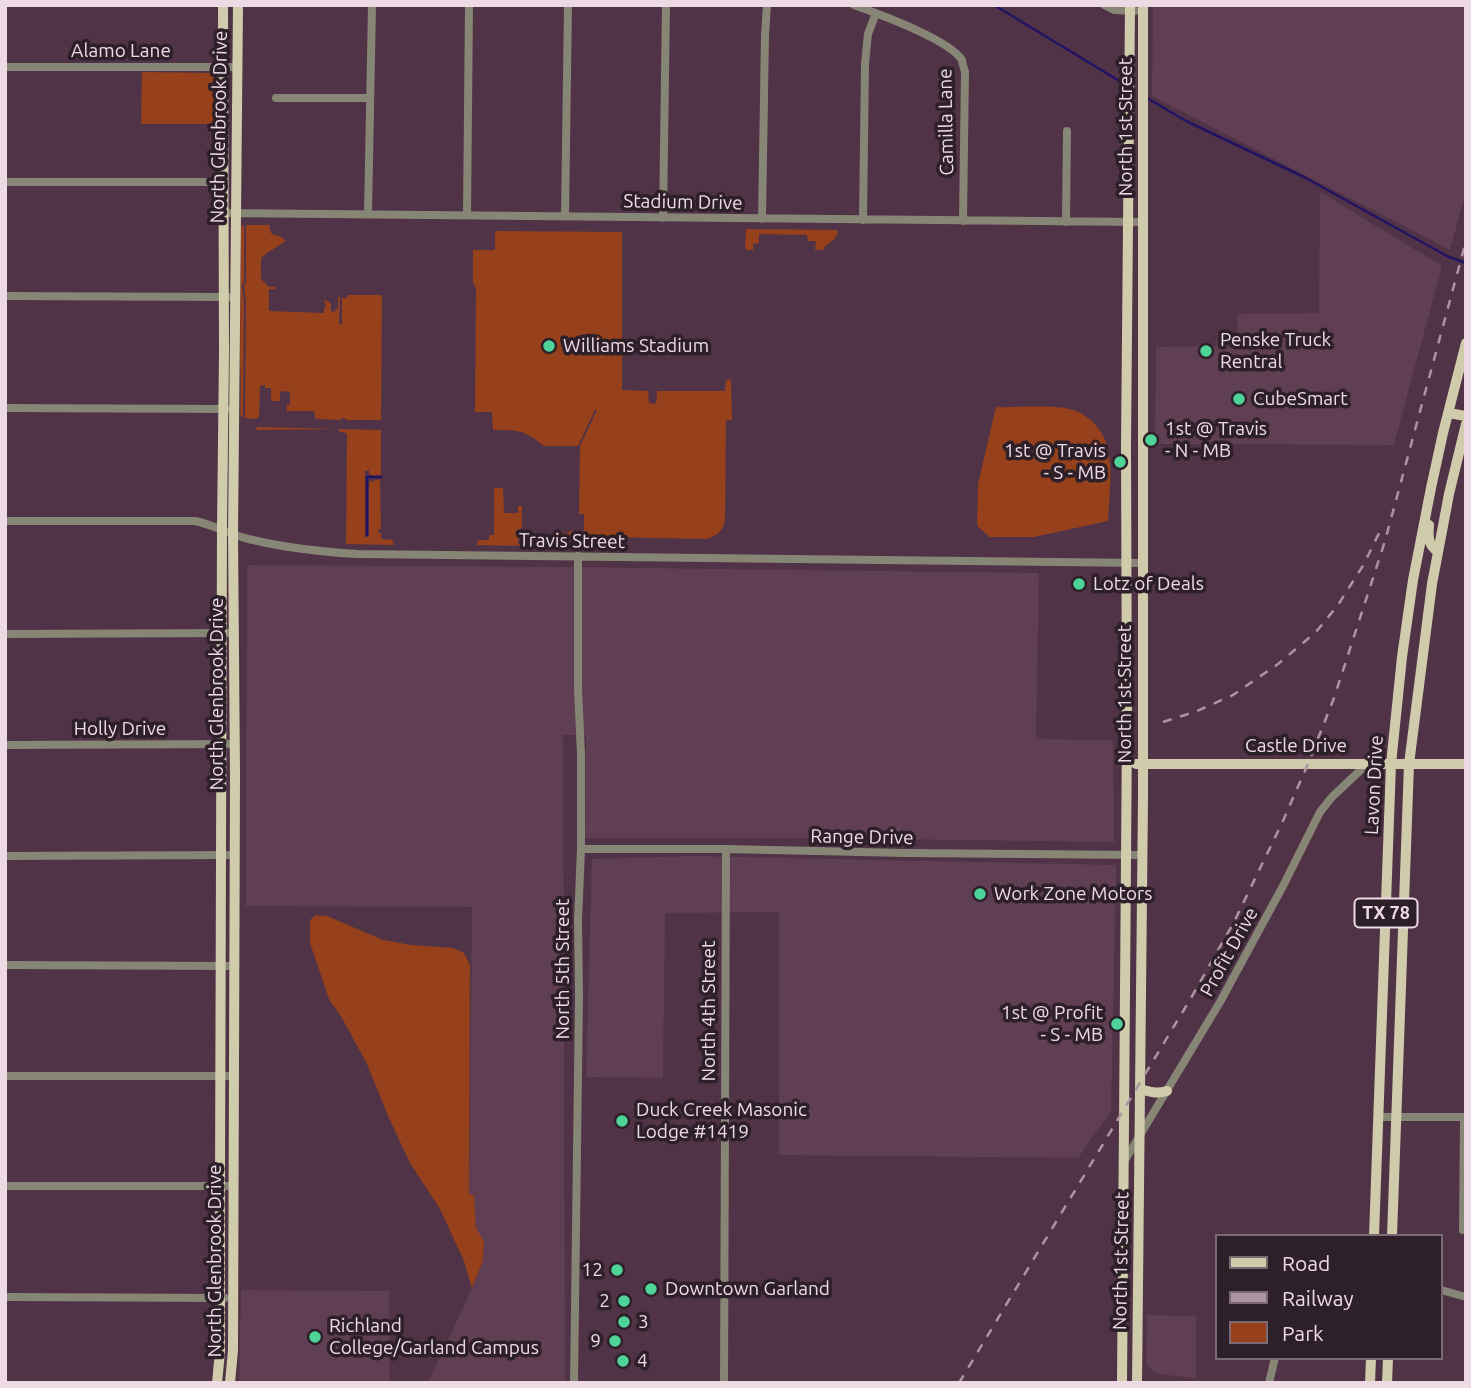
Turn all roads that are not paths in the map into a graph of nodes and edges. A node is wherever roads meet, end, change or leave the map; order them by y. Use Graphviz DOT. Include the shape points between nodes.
graph roads {
  1 [pos="223,5"];
  2 [pos="238,5"];
  3 [pos="372,5"];
  4 [pos="469,5"];
  5 [pos="568,5"];
  6 [pos="666,5"];
  7 [pos="767,5"];
  8 [pos="854,5"];
  9 [pos="1104,5"];
  10 [pos="1130,8"];
  11 [pos="1143,8"];
  12 [pos="876,13"];
  13 [pos="5,67"];
  14 [pos="224,67"];
  15 [pos="236,67"];
  16 [pos="276,98"];
  17 [pos="370,98"];
  18 [pos="1130,101"];
  19 [pos="1067,131"];
  20 [pos="1143,162"];
  21 [pos="5,182"];
  22 [pos="223,182"];
  23 [pos="223,213"];
  24 [pos="236,214"];
  25 [pos="368,214"];
  26 [pos="467,215"];
  27 [pos="565,216"];
  28 [pos="663,218"];
  29 [pos="762,219"];
  30 [pos="863,220"];
  31 [pos="963,221"];
  32 [pos="1066,222"];
  33 [pos="1129,222"];
  34 [pos="1142,222"];
  35 [pos="5,296"];
  36 [pos="229,297"];
  37 [pos="1466,343"];
  38 [pos="5,408"];
  39 [pos="228,409"];
  40 [pos="1448,414"];
  41 [pos="1466,415"];
  42 [pos="1466,424"];
  43 [pos="1126,458"];
  44 [pos="1142,458"];
  45 [pos="1432,488"];
  46 [pos="5,521"];
  47 [pos="222,528"];
  48 [pos="233,534"];
  49 [pos="1438,552"];
  50 [pos="578,556"];
  51 [pos="1127,563"];
  52 [pos="1142,563"];
  53 [pos="1127,589"];
  54 [pos="1142,589"];
  55 [pos="222,633"];
  56 [pos="235,633"];
  57 [pos="5,634"];
  58 [pos="5,744"];
  59 [pos="235,744"];
  60 [pos="222,745"];
  61 [pos="1126,764"];
  62 [pos="1143,764"];
  63 [pos="1367,764"];
  64 [pos="1391,764"];
  65 [pos="1409,764"];
  66 [pos="1466,764"];
  67 [pos="581,849"];
  68 [pos="726,849"];
  69 [pos="221,855"];
  70 [pos="235,855"];
  71 [pos="1126,855"];
  72 [pos="1143,855"];
  73 [pos="5,856"];
  74 [pos="5,965"];
  75 [pos="220,966"];
  76 [pos="234,966"];
  77 [pos="1125,1005"];
  78 [pos="1140,1005"];
  79 [pos="5,1076"];
  80 [pos="220,1076"];
  81 [pos="233,1076"];
  82 [pos="1140,1089"];
  83 [pos="1167,1091"];
  84 [pos="1379,1117"];
  85 [pos="1465,1117"];
  86 [pos="1397,1118"];
  87 [pos="1140,1135"];
  88 [pos="1125,1160"];
  89 [pos="5,1186"];
  90 [pos="226,1186"];
  91 [pos="1463,1230"];
  92 [pos="1374,1234"];
  93 [pos="1392,1234"];
  94 [pos="1443,1291"];
  95 [pos="5,1297"];
  96 [pos="232,1297"];
  97 [pos="1466,1297"];
  98 [pos="220,1298"];
  99 [pos="1275,1360"];
  100 [pos="1371,1360"];
  101 [pos="1388,1360"];
  102 [pos="217,1383"];
  103 [pos="230,1383"];
  104 [pos="574,1383"];
  105 [pos="724,1383"];
  106 [pos="1122,1383"];
  107 [pos="1138,1383"];
  108 [pos="1269,1383"];
  109 [pos="1370,1383"];
  110 [pos="1387,1383"];
  1 -- 14 [label="main road, North Glenbrook Drive"];
  2 -- 15 [label="main road, North Glenbrook Drive"];
  3 -- 17 [label="street"];
  4 -- 26 [label="street"];
  5 -- 27 [label="street"];
  6 -- 28 [label="street"];
  7 -- 29 [label="street"];
  8 -- 12 [label="street, Camilla Lane"];
  9 -- 10 [label="street" via="1114,10"];
  10 -- 11 [label="street"];
  10 -- 18 [label="main road, North 1st Street"];
  11 -- 20 [label="main road, North 1st Street"];
  12 -- 30 [label="street" via="865,64"];
  12 -- 31 [label="street, Camilla Lane" via="944,45 962,61"];
  13 -- 14 [label="street, Alamo Lane"];
  14 -- 15 [label="street, Alamo Lane"];
  14 -- 22 [label="main road, North Glenbrook Drive"];
  15 -- 24 [label="main road, North Glenbrook Drive"];
  16 -- 17 [label="street"];
  17 -- 25 [label="street"];
  18 -- 20 [label="main road" via="1138,156"];
  18 -- 33 [label="main road, North 1st Street"];
  19 -- 32 [label="street"];
  20 -- 34 [label="main road, North 1st Street"];
  21 -- 22 [label="street"];
  22 -- 23 [label="main road, North Glenbrook Drive"];
  23 -- 24 [label="street, Stadium Drive"];
  23 -- 36 [label="main road, North Glenbrook Drive"];
  24 -- 25 [label="street, Stadium Drive"];
  24 -- 36 [label="main road, North Glenbrook Drive"];
  25 -- 26 [label="street, Stadium Drive"];
  26 -- 27 [label="street, Stadium Drive"];
  27 -- 28 [label="street, Stadium Drive"];
  28 -- 29 [label="street, Stadium Drive"];
  29 -- 30 [label="street, Stadium Drive"];
  30 -- 31 [label="street, Stadium Drive"];
  31 -- 32 [label="street, Stadium Drive"];
  32 -- 33 [label="street, Stadium Drive"];
  33 -- 34 [label="street, Stadium Drive"];
  33 -- 43 [label="main road, North 1st Street"];
  34 -- 44 [label="main road, North 1st Street"];
  35 -- 36 [label="street"];
  36 -- 39 [label="main road, North Glenbrook Drive"];
  37 -- 40 [label="main road, Lavon Drive / TX 78"];
  38 -- 39 [label="street"];
  39 -- 47 [label="main road, North Glenbrook Drive"];
  39 -- 48 [label="main road, North Glenbrook Drive"];
  40 -- 41 [label="main road"];
  40 -- 45 [label="main road, Lavon Drive / TX 78"];
  42 -- 49 [label="main road, Lavon Drive / TX 78"];
  43 -- 44 [label="main road"];
  43 -- 51 [label="main road, North 1st Street"];
  44 -- 52 [label="main road, North 1st Street"];
  45 -- 49 [label="main road" via="1428,538"];
  45 -- 64 [label="main road, Lavon Drive / TX 78" via="1413,580"];
  46 -- 47 [label="street, Travis Street" via="195,521"];
  47 -- 48 [label="street, Travis Street"];
  47 -- 55 [label="main road, North Glenbrook Drive"];
  48 -- 50 [label="street, Travis Street" via="266,543 358,554"];
  48 -- 56 [label="main road, North Glenbrook Drive"];
  49 -- 65 [label="main road, Lavon Drive / TX 78"];
  50 -- 51 [label="street, Travis Street"];
  50 -- 67 [label="street, North 5th Street"];
  51 -- 52 [label="street, Travis Street"];
  51 -- 53 [label="main road, North 1st Street"];
  52 -- 54 [label="main road, North 1st Street"];
  53 -- 54 [label="main road"];
  53 -- 61 [label="main road, North 1st Street"];
  54 -- 62 [label="main road, North 1st Street"];
  55 -- 56 [label="street"];
  55 -- 57 [label="street"];
  55 -- 60 [label="main road, North Glenbrook Drive"];
  56 -- 59 [label="main road, North Glenbrook Drive"];
  58 -- 60 [label="street, Holly Drive"];
  59 -- 60 [label="street, Holly Drive"];
  59 -- 70 [label="main road, North Glenbrook Drive"];
  60 -- 69 [label="main road, North Glenbrook Drive"];
  61 -- 62 [label="main road, Castle Drive"];
  61 -- 71 [label="main road, North 1st Street"];
  62 -- 63 [label="main road, Castle Drive"];
  62 -- 72 [label="main road, North 1st Street"];
  63 -- 64 [label="main road, Castle Drive"];
  63 -- 83 [label="street, Profit Drive" via="1320,812 1220,1002"];
  64 -- 65 [label="main road, Castle Drive"];
  64 -- 84 [label="main road, Lavon Drive / TX 78"];
  65 -- 66 [label="main road, Castle Drive"];
  65 -- 86 [label="main road, Lavon Drive / TX 78"];
  67 -- 68 [label="street, Range Drive"];
  67 -- 104 [label="street, North 5th Street"];
  68 -- 71 [label="street, Range Drive"];
  68 -- 105 [label="street, North 4th Street"];
  69 -- 70 [label="street"];
  69 -- 73 [label="street"];
  69 -- 75 [label="main road, North Glenbrook Drive"];
  70 -- 76 [label="main road, North Glenbrook Drive"];
  71 -- 72 [label="street, Range Drive"];
  71 -- 77 [label="main road, North 1st Street"];
  72 -- 78 [label="main road, North 1st Street"];
  74 -- 75 [label="street"];
  75 -- 76 [label="street"];
  75 -- 80 [label="main road, North Glenbrook Drive"];
  76 -- 81 [label="main road, North Glenbrook Drive"];
  77 -- 78 [label="main road"];
  77 -- 88 [label="main road, North 1st Street"];
  78 -- 82 [label="main road, North 1st Street"];
  79 -- 80 [label="street"];
  80 -- 81 [label="street"];
  80 -- 90 [label="main road, North Glenbrook Drive"];
  81 -- 90 [label="main road, North Glenbrook Drive"];
  82 -- 83 [label="main road"];
  82 -- 87 [label="main road, North 1st Street"];
  83 -- 87 [label="street, Profit Drive"];
  84 -- 86 [label="street"];
  84 -- 92 [label="main road, Lavon Drive / TX 78"];
  85 -- 86 [label="street"];
  85 -- 91 [label="street"];
  86 -- 93 [label="main road, Lavon Drive / TX 78"];
  87 -- 88 [label="street, Profit Drive"];
  87 -- 107 [label="main road, North 1st Street"];
  88 -- 106 [label="main road, North 1st Street"];
  89 -- 90 [label="street"];
  90 -- 96 [label="main road, North Glenbrook Drive"];
  90 -- 98 [label="main road, North Glenbrook Drive"];
  94 -- 97 [label="street"];
  95 -- 98 [label="street"];
  96 -- 98 [label="street"];
  96 -- 103 [label="main road, North Glenbrook Drive"];
  98 -- 102 [label="main road, North Glenbrook Drive"];
  99 -- 108 [label="street"];
  100 -- 109 [label="main road"];
  101 -- 110 [label="main road"];
}
